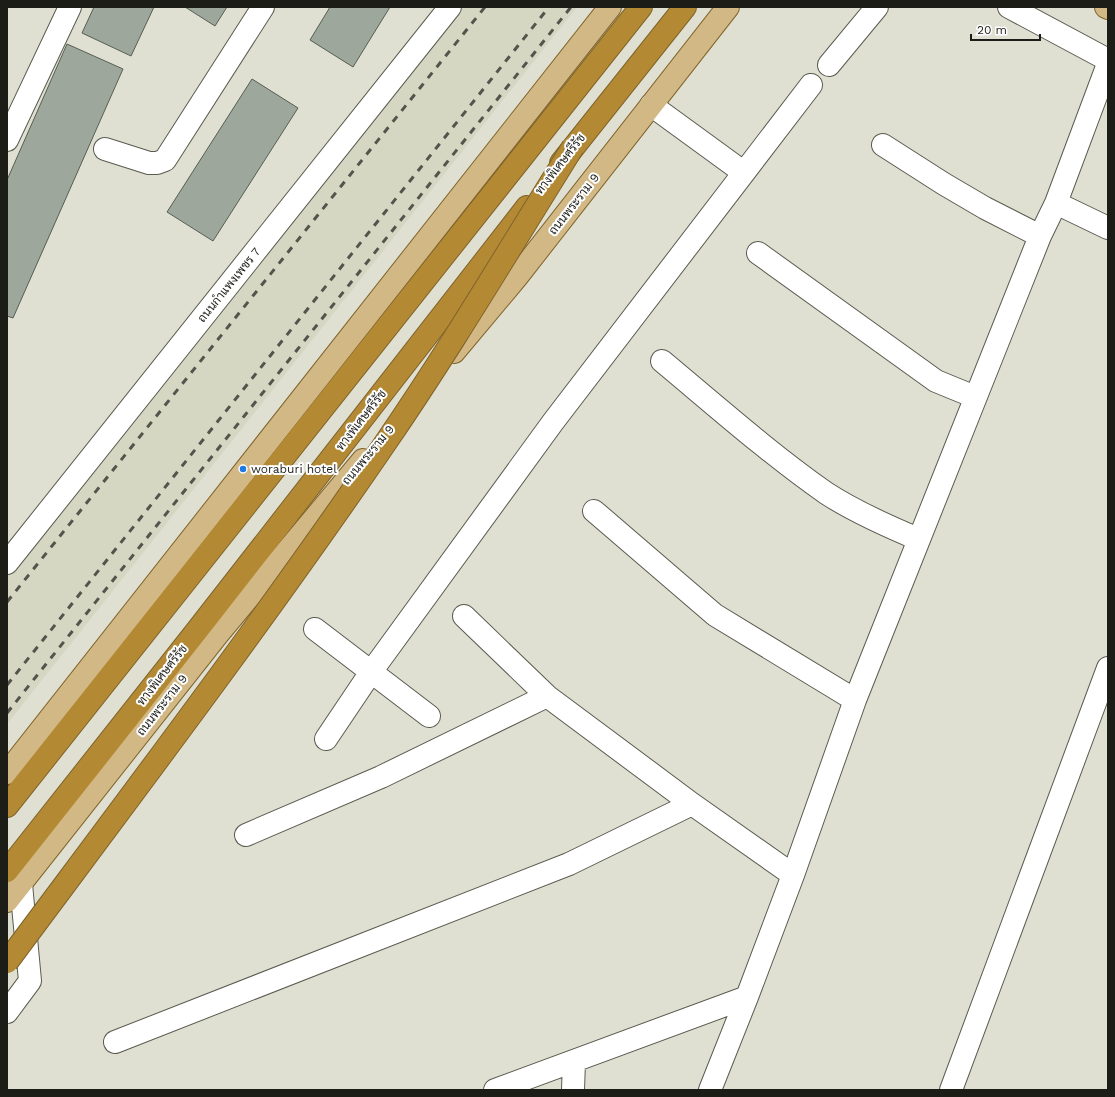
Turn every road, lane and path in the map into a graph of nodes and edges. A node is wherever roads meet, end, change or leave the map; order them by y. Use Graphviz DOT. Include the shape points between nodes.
graph roads {
  1 [pos="70,7"];
  2 [pos="263,7"];
  3 [pos="450,7"];
  4 [pos="610,7"];
  5 [pos="641,7"];
  6 [pos="685,7"];
  7 [pos="728,7"];
  8 [pos="877,7"];
  9 [pos="1009,7"];
  10 [pos="1108,60"];
  11 [pos="1108,64"];
  12 [pos="829,65"];
  13 [pos="811,85"];
  14 [pos="651,105"];
  15 [pos="7,140"];
  16 [pos="883,145"];
  17 [pos="573,148"];
  18 [pos="105,149"];
  19 [pos="743,172"];
  20 [pos="1056,203"];
  21 [pos="1108,228"];
  22 [pos="1040,236"];
  23 [pos="758,253"];
  24 [pos="662,362"];
  25 [pos="975,397"];
  26 [pos="594,511"];
  27 [pos="918,539"];
  28 [pos="7,563"];
  29 [pos="464,616"];
  30 [pos="315,629"];
  31 [pos="1108,668"];
  32 [pos="371,672"];
  33 [pos="547,696"];
  34 [pos="855,700"];
  35 [pos="429,716"];
  36 [pos="326,739"];
  37 [pos="7,773"];
  38 [pos="692,804"];
  39 [pos="7,806"];
  40 [pos="246,835"];
  41 [pos="793,875"];
  42 [pos="14,877"];
  43 [pos="7,901"];
  44 [pos="7,962"];
  45 [pos="747,997"];
  46 [pos="7,1012"];
  47 [pos="115,1042"];
  48 [pos="574,1061"];
  49 [pos="495,1090"];
  50 [pos="573,1090"];
  51 [pos="710,1090"];
  52 [pos="952,1090"];
  1 -- 15 [label="street"];
  2 -- 18 [label="street" via="165,160 150,163"];
  3 -- 28 [label="street, ถนนกำแพงเพชร 7"];
  4 -- 37 [label="main road"];
  5 -- 39 [label="highway"];
  6 -- 17 [label="highway, ทางพิเศษศรีรัช"];
  7 -- 14 [label="main road, ถนนพระราม 9"];
  8 -- 12 [label="street"];
  9 -- 10 [label="street"];
  11 -- 20 [label="street"];
  13 -- 19 [label="street"];
  14 -- 19 [label="street"];
  14 -- 42 [label="main road, ถนนพระราม 9" via="516,278"];
  16 -- 22 [label="street" via="971,200"];
  17 -- 42 [label="highway, ทางพิเศษศรีรัช, bridge" via="199,628"];
  17 -- 44 [label="highway, bridge" via="387,441 222,674"];
  19 -- 32 [label="street" via="553,422"];
  20 -- 21 [label="street"];
  20 -- 22 [label="street"];
  22 -- 25 [label="street"];
  23 -- 25 [label="street" via="936,381"];
  24 -- 27 [label="street" via="767,448 827,493 870,518"];
  25 -- 27 [label="street"];
  26 -- 34 [label="street" via="715,615"];
  27 -- 34 [label="street"];
  29 -- 33 [label="street"];
  30 -- 32 [label="street"];
  31 -- 52 [label="street"];
  32 -- 35 [label="street"];
  32 -- 36 [label="street"];
  33 -- 38 [label="street"];
  33 -- 40 [label="street" via="381,777"];
  34 -- 41 [label="street"];
  38 -- 41 [label="street"];
  38 -- 47 [label="street" via="569,864"];
  41 -- 45 [label="street"];
  42 -- 43 [label="main road, ถนนพระราม 9"];
  42 -- 46 [label="street" via="30,980"];
  45 -- 48 [label="street"];
  45 -- 51 [label="street"];
  48 -- 49 [label="street"];
  48 -- 50 [label="street"];
}
